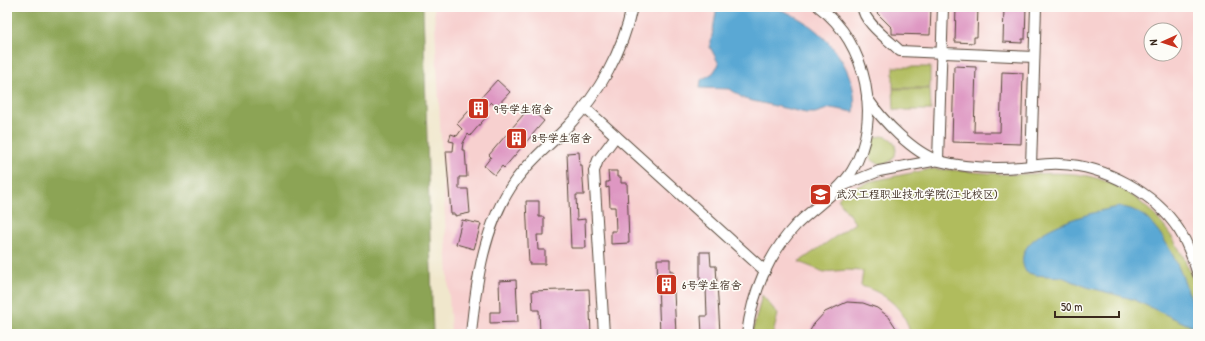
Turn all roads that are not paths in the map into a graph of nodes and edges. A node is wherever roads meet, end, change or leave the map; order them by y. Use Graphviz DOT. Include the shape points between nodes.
graph roads {
  1 [pos="632,7"];
  2 [pos="819,7"];
  3 [pos="863,7"];
  4 [pos="943,7"];
  5 [pos="1036,7"];
  6 [pos="941,53"];
  7 [pos="1034,57"];
  8 [pos="867,98"];
  9 [pos="584,108"];
  10 [pos="616,136"];
  11 [pos="938,160"];
  12 [pos="1031,166"];
  13 [pos="836,190"];
  14 [pos="765,271"];
  15 [pos="1198,274"];
  16 [pos="471,334"];
  17 [pos="604,334"];
  18 [pos="747,334"];
  1 -- 9 [label="lane" via="616,56"];
  2 -- 8 [label="lane" via="838,25 854,49"];
  3 -- 6 [label="lane" via="862,12 867,20 900,51"];
  4 -- 6 [label="lane"];
  5 -- 7 [label="lane"];
  6 -- 7 [label="lane"];
  6 -- 11 [label="lane"];
  7 -- 12 [label="lane"];
  8 -- 11 [label="lane" via="894,130 916,148"];
  8 -- 13 [label="lane" via="866,130 861,152 851,172"];
  9 -- 10 [label="lane"];
  9 -- 16 [label="lane" via="558,137 528,164 504,200 483,256"];
  10 -- 14 [label="lane"];
  10 -- 17 [label="lane" via="598,160 594,171"];
  11 -- 12 [label="lane" via="986,167"];
  11 -- 13 [label="lane" via="879,171"];
  12 -- 15 [label="lane" via="1060,164 1095,170 1117,179 1147,197 1178,229 1189,248"];
  13 -- 14 [label="lane" via="796,225 780,244"];
  14 -- 18 [label="lane" via="751,309"];
}
